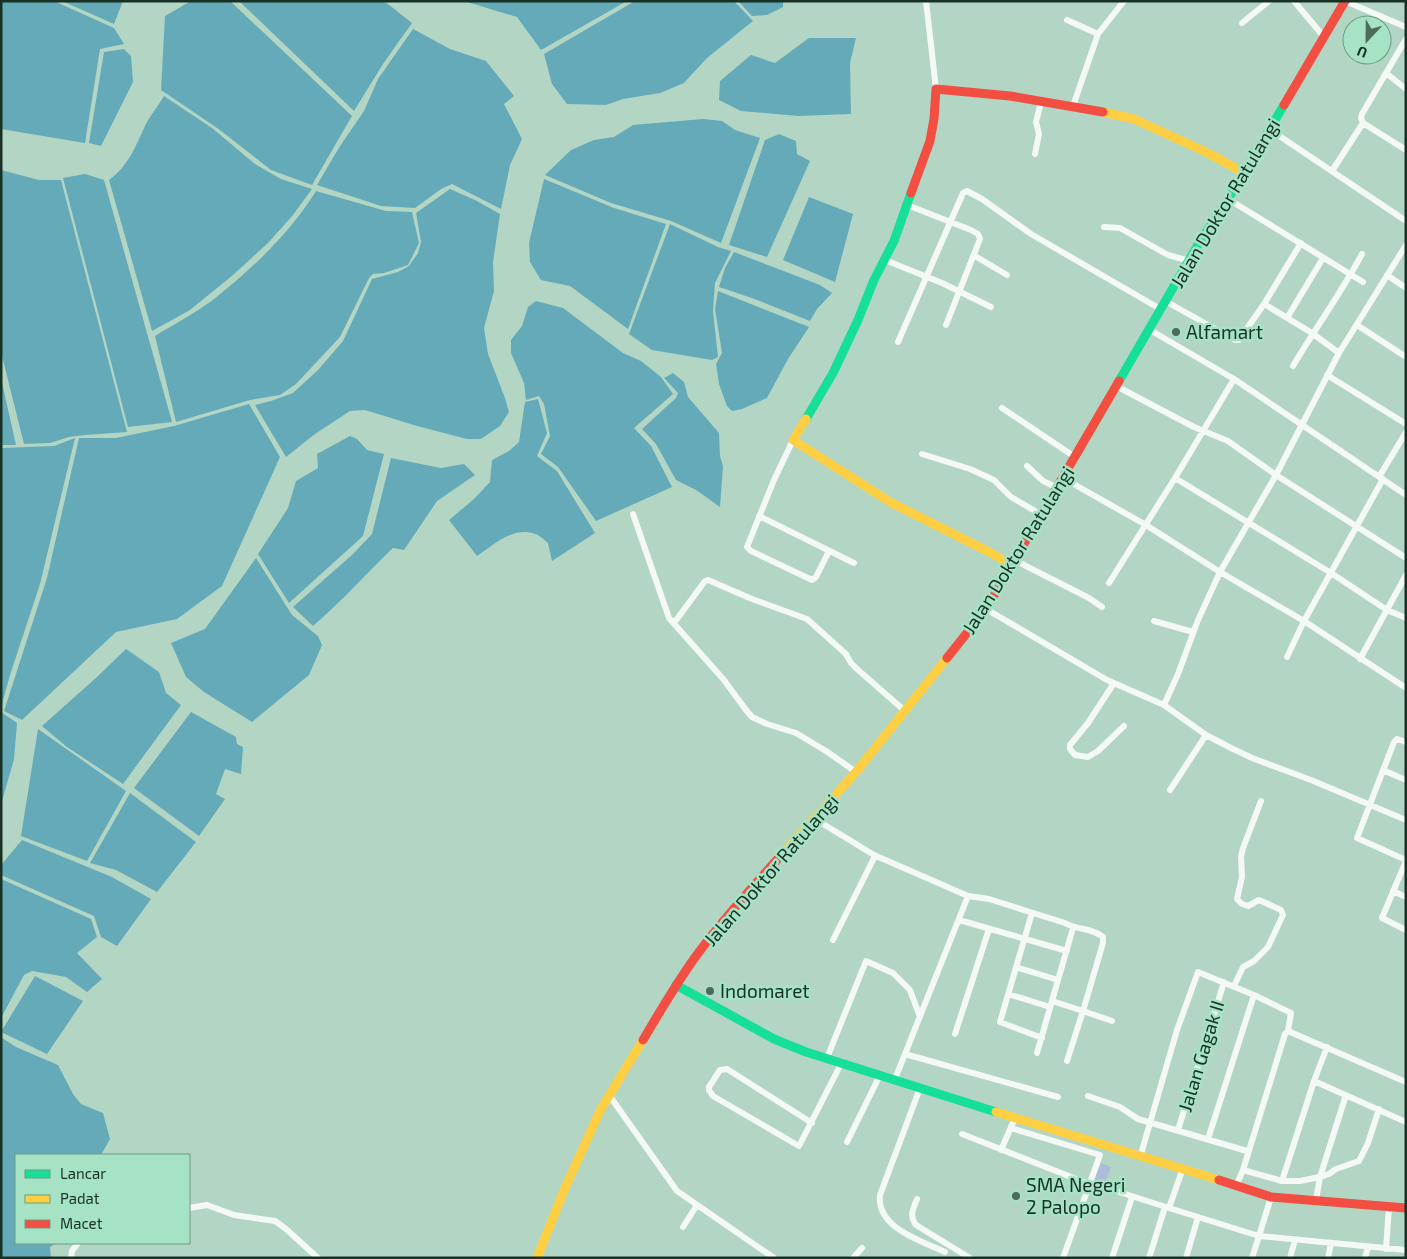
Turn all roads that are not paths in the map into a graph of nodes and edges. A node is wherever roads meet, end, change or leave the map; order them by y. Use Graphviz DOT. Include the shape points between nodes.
graph roads {
  1 [pos="926,1"];
  2 [pos="1124,1"];
  3 [pos="1269,1"];
  4 [pos="1294,1"];
  5 [pos="1345,1"];
  6 [pos="1067,20"];
  7 [pos="1242,23"];
  8 [pos="1406,27"];
  9 [pos="1098,34"];
  10 [pos="1324,37"];
  11 [pos="1406,39"];
  12 [pos="1386,73"];
  13 [pos="936,89"];
  14 [pos="1406,89"];
  15 [pos="1041,102"];
  16 [pos="1073,106"];
  17 [pos="1363,124"];
  18 [pos="1269,129"];
  19 [pos="1406,150"];
  20 [pos="1035,154"];
  21 [pos="1332,171"];
  22 [pos="1244,173"];
  23 [pos="1228,199"];
  24 [pos="907,205"];
  25 [pos="1406,220"];
  26 [pos="950,221"];
  27 [pos="1104,227"];
  28 [pos="1301,243"];
  29 [pos="1406,246"];
  30 [pos="1362,254"];
  31 [pos="975,256"];
  32 [pos="1323,258"];
  33 [pos="885,260"];
  34 [pos="1190,261"];
  35 [pos="1007,275"];
  36 [pos="1351,275"];
  37 [pos="1388,275"];
  38 [pos="926,276"];
  39 [pos="1363,282"];
  40 [pos="1406,288"];
  41 [pos="960,291"];
  42 [pos="1167,302"];
  43 [pos="1264,304"];
  44 [pos="991,307"];
  45 [pos="1162,310"];
  46 [pos="1287,318"];
  47 [pos="946,325"];
  48 [pos="1357,325"];
  49 [pos="1150,330"];
  50 [pos="1312,333"];
  51 [pos="898,342"];
  52 [pos="1339,353"];
  53 [pos="1406,357"];
  54 [pos="1293,366"];
  55 [pos="1327,375"];
  56 [pos="1234,379"];
  57 [pos="1116,386"];
  58 [pos="1002,408"];
  59 [pos="1302,424"];
  60 [pos="1406,424"];
  61 [pos="1204,430"];
  62 [pos="1406,432"];
  63 [pos="793,440"];
  64 [pos="922,454"];
  65 [pos="1076,458"];
  66 [pos="1027,466"];
  67 [pos="1276,475"];
  68 [pos="1063,478"];
  69 [pos="1175,478"];
  70 [pos="1381,478"];
  71 [pos="1058,488"];
  72 [pos="1406,495"];
  73 [pos="633,514"];
  74 [pos="1042,515"];
  75 [pos="759,516"];
  76 [pos="1248,523"];
  77 [pos="1146,525"];
  78 [pos="1356,526"];
  79 [pos="829,551"];
  80 [pos="1406,558"];
  81 [pos="854,563"];
  82 [pos="1014,563"];
  83 [pos="1220,572"];
  84 [pos="1331,573"];
  85 [pos="1406,575"];
  86 [pos="1109,583"];
  87 [pos="1102,607"];
  88 [pos="986,609"];
  89 [pos="1387,610"];
  90 [pos="1406,618"];
  91 [pos="1154,621"];
  92 [pos="1304,622"];
  93 [pos="674,623"];
  94 [pos="1193,632"];
  95 [pos="1286,657"];
  96 [pos="1360,659"];
  97 [pos="1114,683"];
  98 [pos="1406,688"];
  99 [pos="1164,705"];
  100 [pos="905,711"];
  101 [pos="1124,726"];
  102 [pos="1206,735"];
  103 [pos="1406,742"];
  104 [pos="1383,770"];
  105 [pos="856,772"];
  106 [pos="1406,780"];
  107 [pos="1170,790"];
  108 [pos="1262,801"];
  109 [pos="1370,805"];
  110 [pos="815,819"];
  111 [pos="1406,820"];
  112 [pos="875,856"];
  113 [pos="1406,861"];
  114 [pos="1393,891"];
  115 [pos="968,896"];
  116 [pos="1406,896"];
  117 [pos="1032,913"];
  118 [pos="959,920"];
  119 [pos="1073,928"];
  120 [pos="989,929"];
  121 [pos="1406,930"];
  122 [pos="1024,939"];
  123 [pos="833,940"];
  124 [pos="1066,951"];
  125 [pos="1016,967"];
  126 [pos="1058,980"];
  127 [pos="1224,982"];
  128 [pos="676,985"];
  129 [pos="1234,986"];
  130 [pos="1008,994"];
  131 [pos="1254,996"];
  132 [pos="1051,1004"];
  133 [pos="1083,1011"];
  134 [pos="920,1017"];
  135 [pos="1112,1021"];
  136 [pos="1288,1031"];
  137 [pos="955,1034"];
  138 [pos="1042,1038"];
  139 [pos="1327,1047"];
  140 [pos="1037,1052"];
  141 [pos="906,1054"];
  142 [pos="827,1058"];
  143 [pos="1067,1061"];
  144 [pos="842,1062"];
  145 [pos="880,1074"];
  146 [pos="895,1079"];
  147 [pos="1314,1081"];
  148 [pos="1406,1082"];
  149 [pos="920,1088"];
  150 [pos="610,1095"];
  151 [pos="1346,1095"];
  152 [pos="1088,1096"];
  153 [pos="1058,1097"];
  154 [pos="1379,1109"];
  155 [pos="1015,1118"];
  156 [pos="1406,1122"];
  157 [pos="812,1123"];
  158 [pos="1150,1123"];
  159 [pos="1011,1128"];
  160 [pos="1178,1130"];
  161 [pos="962,1134"];
  162 [pos="1208,1139"];
  163 [pos="847,1142"];
  164 [pos="1104,1144"];
  165 [pos="1001,1150"];
  166 [pos="1247,1151"];
  167 [pos="1140,1154"];
  168 [pos="1100,1155"];
  169 [pos="1183,1168"];
  170 [pos="1243,1170"];
  171 [pos="1320,1177"];
  172 [pos="1282,1181"];
  173 [pos="1089,1184"];
  174 [pos="1237,1184"];
  175 [pos="1116,1192"];
  176 [pos="1132,1197"];
  177 [pos="1271,1197"];
  178 [pos="917,1199"];
  179 [pos="1316,1200"];
  180 [pos="696,1206"];
  181 [pos="1167,1207"];
  182 [pos="1389,1207"];
  183 [pos="190,1208"];
  184 [pos="1406,1208"];
  185 [pos="1198,1217"];
  186 [pos="683,1227"];
  187 [pos="1259,1236"];
  188 [pos="1296,1240"];
  189 [pos="1331,1243"];
  190 [pos="77,1244"];
  191 [pos="1368,1247"];
  192 [pos="862,1248"];
  193 [pos="1386,1248"];
  194 [pos="1405,1250"];
  195 [pos="945,1252"];
  196 [pos="70,1258"];
  197 [pos="318,1258"];
  198 [pos="537,1258"];
  199 [pos="774,1258"];
  200 [pos="853,1258"];
  201 [pos="970,1258"];
  202 [pos="1063,1258"];
  203 [pos="1112,1258"];
  204 [pos="1149,1258"];
  205 [pos="1186,1258"];
  206 [pos="1252,1258"];
  207 [pos="1290,1258"];
  208 [pos="1328,1258"];
  209 [pos="1365,1258"];
  210 [pos="1402,1258"];
  1 -- 13 [label="street"];
  2 -- 9 [label="street"];
  3 -- 7 [label="street"];
  4 -- 10 [label="street"];
  5 -- 8 [label="street"];
  5 -- 10 [label="main road, Jalan Doktor Ratulangi"];
  6 -- 9 [label="street"];
  9 -- 16 [label="street"];
  10 -- 18 [label="main road, Jalan Doktor Ratulangi"];
  11 -- 12 [label="street"];
  12 -- 14 [label="street"];
  12 -- 17 [label="street" via="1361,117"];
  13 -- 15 [label="main road"];
  13 -- 24 [label="main road" via="931,135"];
  15 -- 16 [label="main road"];
  15 -- 20 [label="street" via="1036,122 1039,134"];
  16 -- 22 [label="main road" via="1134,119"];
  17 -- 19 [label="street"];
  17 -- 21 [label="street"];
  18 -- 21 [label="street"];
  18 -- 22 [label="main road, Jalan Doktor Ratulangi"];
  21 -- 25 [label="street"];
  22 -- 23 [label="main road, Jalan Doktor Ratulangi"];
  23 -- 28 [label="street"];
  23 -- 34 [label="main road, Jalan Doktor Ratulangi"];
  24 -- 26 [label="street"];
  24 -- 33 [label="main road"];
  26 -- 31 [label="street" via="978,234 980,242"];
  26 -- 38 [label="street"];
  26 -- 45 [label="street" via="963,193 969,191 1031,234"];
  27 -- 34 [label="street" via="1120,228 1168,255"];
  28 -- 32 [label="street"];
  28 -- 43 [label="street"];
  29 -- 37 [label="street"];
  30 -- 36 [label="street"];
  31 -- 35 [label="street"];
  31 -- 41 [label="street"];
  32 -- 36 [label="street"];
  32 -- 46 [label="street"];
  33 -- 38 [label="street"];
  33 -- 63 [label="main road" via="833,373"];
  34 -- 42 [label="main road, Jalan Doktor Ratulangi"];
  36 -- 39 [label="street"];
  36 -- 50 [label="street"];
  37 -- 40 [label="street"];
  37 -- 48 [label="street"];
  38 -- 41 [label="street"];
  38 -- 51 [label="street"];
  41 -- 44 [label="street"];
  41 -- 47 [label="street"];
  42 -- 43 [label="street" via="1237,340"];
  42 -- 45 [label="main road, Jalan Doktor Ratulangi"];
  43 -- 46 [label="street"];
  45 -- 49 [label="main road, Jalan Doktor Ratulangi"];
  46 -- 50 [label="street"];
  48 -- 52 [label="street"];
  48 -- 53 [label="street"];
  49 -- 56 [label="street"];
  49 -- 57 [label="main road, Jalan Doktor Ratulangi"];
  50 -- 52 [label="street"];
  50 -- 54 [label="street"];
  52 -- 55 [label="street"];
  55 -- 59 [label="street"];
  55 -- 60 [label="street"];
  56 -- 59 [label="street"];
  56 -- 61 [label="street"];
  57 -- 61 [label="street"];
  57 -- 65 [label="main road, Jalan Doktor Ratulangi"];
  58 -- 65 [label="street"];
  59 -- 67 [label="street"];
  59 -- 70 [label="street"];
  61 -- 67 [label="street" via="1228,441"];
  61 -- 69 [label="street"];
  62 -- 70 [label="street"];
  63 -- 75 [label="street"];
  63 -- 82 [label="main road" via="890,502"];
  64 -- 74 [label="street" via="994,480 1011,497"];
  65 -- 68 [label="main road, Jalan Doktor Ratulangi"];
  66 -- 71 [label="street"];
  67 -- 76 [label="street"];
  67 -- 78 [label="street"];
  68 -- 71 [label="main road, Jalan Doktor Ratulangi"];
  68 -- 77 [label="street"];
  69 -- 76 [label="street"];
  69 -- 77 [label="street"];
  70 -- 72 [label="street"];
  70 -- 78 [label="street"];
  71 -- 74 [label="main road, Jalan Doktor Ratulangi"];
  73 -- 93 [label="street" via="669,618"];
  74 -- 82 [label="main road, Jalan Doktor Ratulangi"];
  75 -- 79 [label="street"];
  75 -- 79 [label="street" via="747,547 768,560 814,580"];
  76 -- 83 [label="street"];
  76 -- 84 [label="street"];
  77 -- 83 [label="street"];
  77 -- 86 [label="street"];
  78 -- 80 [label="street"];
  78 -- 84 [label="street"];
  79 -- 81 [label="street"];
  82 -- 87 [label="street"];
  82 -- 88 [label="main road, Jalan Doktor Ratulangi"];
  83 -- 92 [label="street"];
  83 -- 94 [label="street"];
  84 -- 89 [label="street"];
  84 -- 92 [label="street"];
  85 -- 89 [label="street"];
  88 -- 97 [label="street"];
  88 -- 100 [label="main road, Jalan Doktor Ratulangi"];
  89 -- 90 [label="street"];
  89 -- 96 [label="street"];
  91 -- 94 [label="street"];
  92 -- 95 [label="street"];
  92 -- 96 [label="street"];
  93 -- 100 [label="street" via="704,581 708,580 807,619"];
  93 -- 105 [label="street" via="752,716 796,733"];
  94 -- 99 [label="street"];
  96 -- 98 [label="street"];
  97 -- 99 [label="street"];
  97 -- 101 [label="street" via="1070,749 1075,755 1088,757"];
  99 -- 102 [label="street"];
  100 -- 105 [label="main road, Jalan Doktor Ratulangi"];
  102 -- 107 [label="street"];
  102 -- 109 [label="street" via="1252,758"];
  103 -- 104 [label="street" via="1395,740"];
  104 -- 106 [label="street"];
  104 -- 109 [label="street"];
  105 -- 110 [label="main road, Jalan Doktor Ratulangi"];
  108 -- 129 [label="street" via="1243,848 1237,898 1248,906 1257,901 1263,902 1281,910 1283,915 1268,947 1243,967"];
  109 -- 111 [label="street"];
  109 -- 113 [label="street" via="1358,839"];
  110 -- 112 [label="street"];
  110 -- 128 [label="main road, Jalan Doktor Ratulangi" via="740,901"];
  112 -- 115 [label="street"];
  112 -- 123 [label="street"];
  113 -- 114 [label="street"];
  114 -- 116 [label="street"];
  114 -- 121 [label="street" via="1382,919"];
  115 -- 117 [label="street"];
  115 -- 118 [label="street"];
  117 -- 119 [label="street"];
  117 -- 122 [label="street"];
  118 -- 120 [label="street"];
  118 -- 134 [label="street"];
  119 -- 124 [label="street"];
  119 -- 133 [label="street" via="1103,937"];
  120 -- 122 [label="street"];
  120 -- 137 [label="street"];
  122 -- 124 [label="street"];
  122 -- 125 [label="street"];
  124 -- 126 [label="street"];
  125 -- 126 [label="street"];
  125 -- 130 [label="street"];
  126 -- 132 [label="street"];
  127 -- 129 [label="street"];
  127 -- 158 [label="street" via="1196,974"];
  127 -- 160 [label="street, Jalan Gagak II"];
  128 -- 142 [label="main road" via="774,1039"];
  128 -- 150 [label="main road, Jalan Doktor Ratulangi"];
  129 -- 131 [label="street"];
  130 -- 132 [label="street"];
  130 -- 138 [label="street" via="1000,1022"];
  131 -- 136 [label="street" via="1291,1013"];
  131 -- 162 [label="street"];
  132 -- 133 [label="street"];
  132 -- 138 [label="street"];
  133 -- 135 [label="street"];
  133 -- 143 [label="street"];
  134 -- 141 [label="street"];
  134 -- 142 [label="street" via="910,990 893,973 866,961"];
  136 -- 139 [label="street"];
  136 -- 166 [label="street"];
  138 -- 140 [label="street"];
  139 -- 147 [label="street"];
  139 -- 148 [label="street"];
  141 -- 146 [label="street"];
  141 -- 153 [label="street"];
  142 -- 144 [label="main road"];
  144 -- 145 [label="main road"];
  144 -- 157 [label="street"];
  145 -- 146 [label="main road"];
  145 -- 163 [label="street"];
  146 -- 149 [label="main road"];
  147 -- 151 [label="street"];
  147 -- 172 [label="street"];
  149 -- 155 [label="main road"];
  149 -- 195 [label="street" via="879,1202 887,1220 898,1230"];
  150 -- 180 [label="street" via="673,1187"];
  150 -- 198 [label="main road, Jalan Doktor Ratulangi" via="596,1118"];
  151 -- 154 [label="street"];
  151 -- 171 [label="street"];
  152 -- 158 [label="street" via="1120,1107 1131,1116"];
  154 -- 156 [label="street"];
  154 -- 171 [label="street" via="1359,1161"];
  155 -- 159 [label="street"];
  155 -- 164 [label="main road"];
  157 -- 157 [label="street" via="798,1146 713,1096 709,1087 720,1070 727,1069"];
  158 -- 160 [label="street"];
  158 -- 167 [label="street"];
  159 -- 165 [label="street"];
  159 -- 168 [label="street"];
  160 -- 162 [label="street"];
  161 -- 165 [label="street"];
  162 -- 166 [label="street"];
  164 -- 167 [label="main road"];
  164 -- 168 [label="street"];
  165 -- 173 [label="street"];
  166 -- 170 [label="street"];
  167 -- 169 [label="main road"];
  168 -- 173 [label="street"];
  169 -- 174 [label="main road"];
  169 -- 181 [label="street"];
  170 -- 172 [label="street"];
  170 -- 174 [label="street"];
  171 -- 172 [label="street"];
  171 -- 179 [label="street"];
  173 -- 202 [label="street"];
  174 -- 177 [label="main road"];
  175 -- 176 [label="street"];
  176 -- 181 [label="street"];
  176 -- 203 [label="street"];
  177 -- 179 [label="main road"];
  177 -- 187 [label="street"];
  178 -- 201 [label="street" via="912,1212 916,1225"];
  179 -- 182 [label="main road"];
  180 -- 186 [label="street"];
  180 -- 199 [label="street"];
  181 -- 185 [label="street"];
  181 -- 204 [label="street"];
  182 -- 184 [label="main road"];
  182 -- 193 [label="street"];
  183 -- 197 [label="street" via="207,1205 275,1222"];
  185 -- 187 [label="street"];
  185 -- 205 [label="street"];
  187 -- 188 [label="street"];
  187 -- 206 [label="street"];
  188 -- 189 [label="street"];
  188 -- 207 [label="street"];
  189 -- 191 [label="street"];
  189 -- 208 [label="street"];
  190 -- 196 [label="street"];
  191 -- 193 [label="street"];
  191 -- 209 [label="street"];
  192 -- 200 [label="street"];
  193 -- 194 [label="street"];
  194 -- 210 [label="street"];
}
